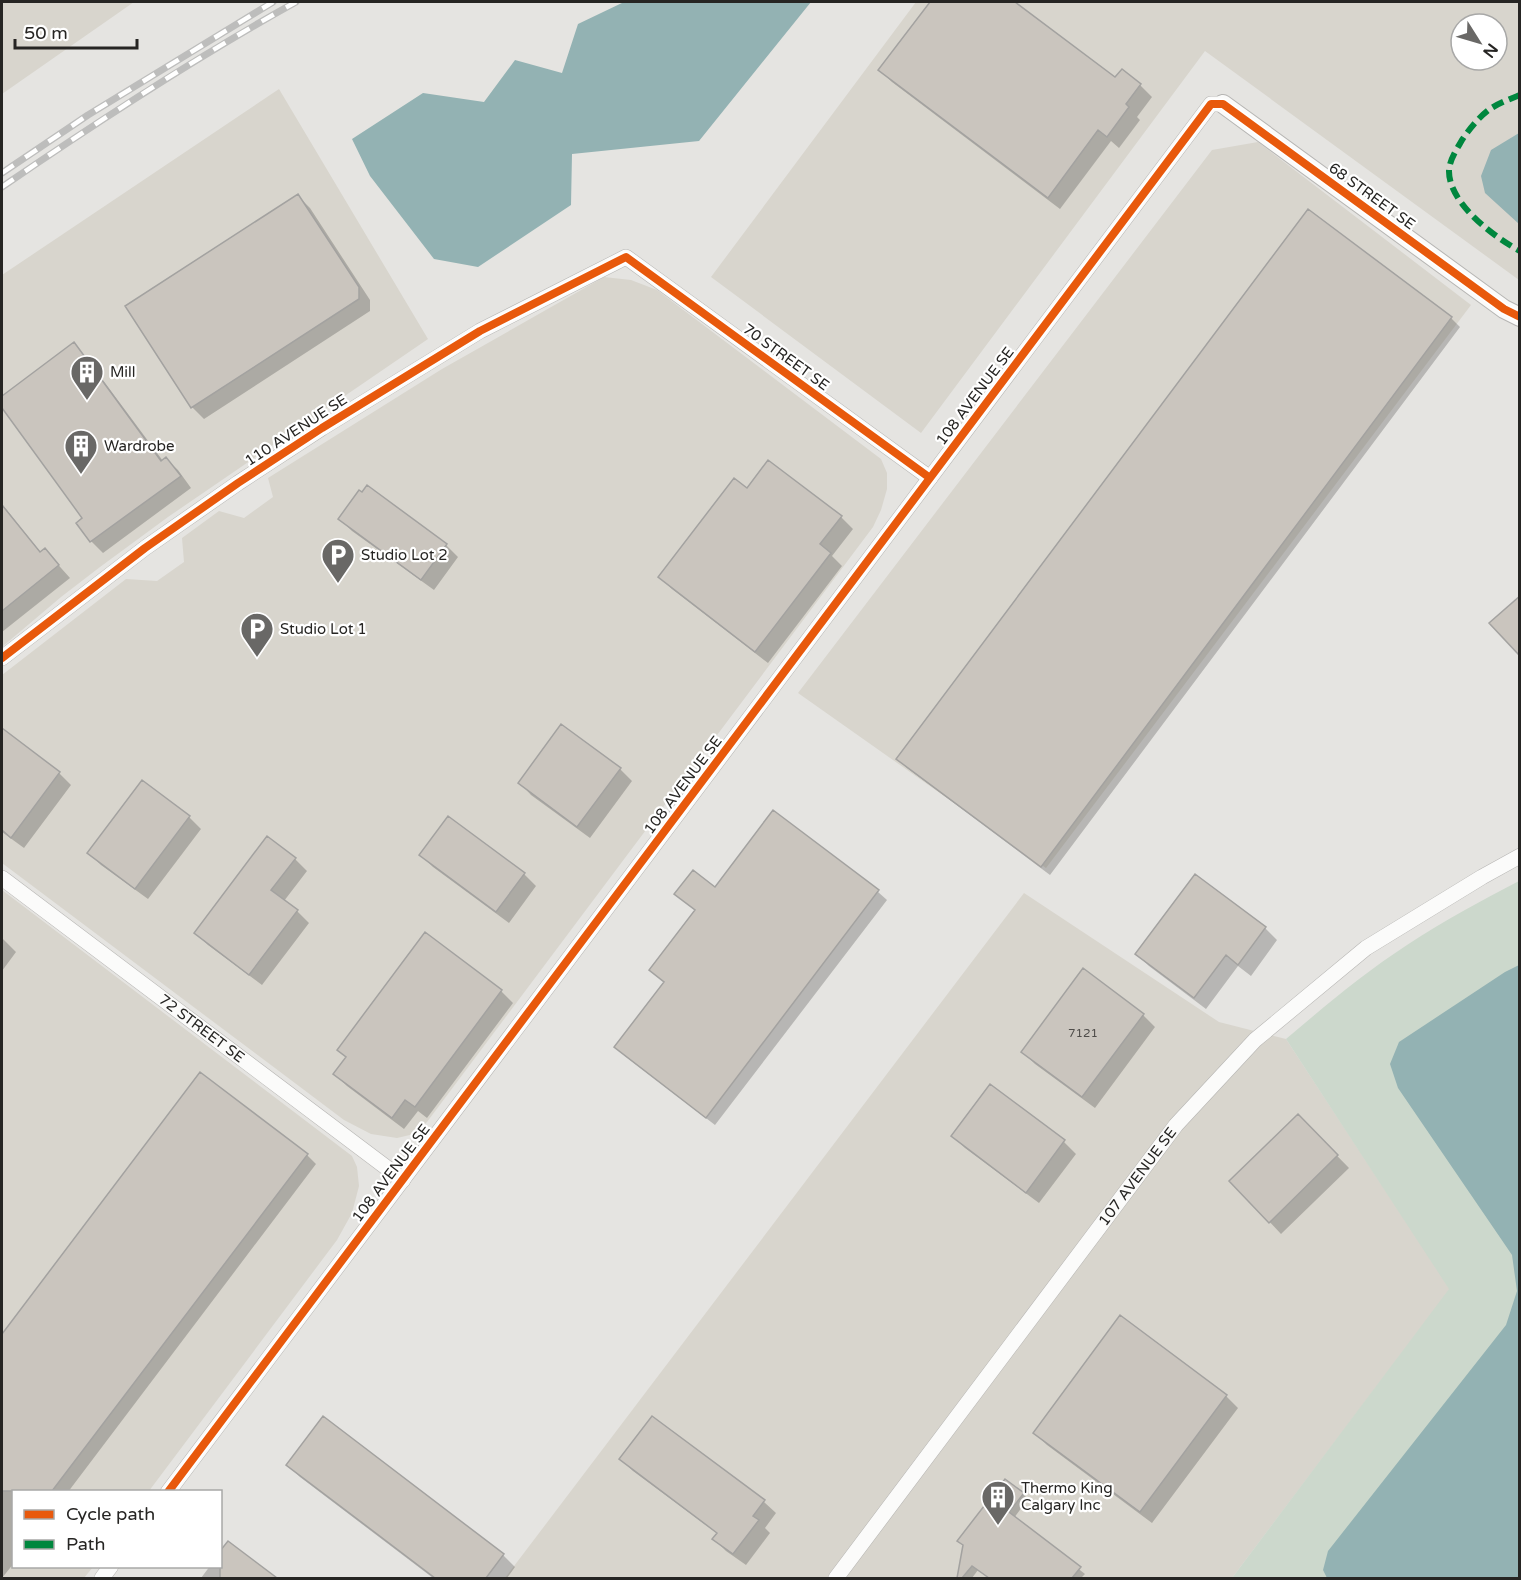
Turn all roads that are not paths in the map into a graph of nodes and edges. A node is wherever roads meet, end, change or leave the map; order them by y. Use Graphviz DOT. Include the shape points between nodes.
graph roads {
  1 [pos="1223,104"];
  2 [pos="626,257"];
  3 [pos="1512,313"];
  4 [pos="1520,326"];
  5 [pos="930,478"];
  6 [pos="2,658"];
  7 [pos="1520,856"];
  8 [pos="2,878"];
  9 [pos="403,1180"];
  10 [pos="169,1490"];
  11 [pos="836,1578"];
  1 -- 3 [label="street, 68 STREET SE"];
  1 -- 5 [label="street, 108 AVENUE SE" via="1211,104"];
  2 -- 5 [label="street, 70 STREET SE"];
  2 -- 6 [label="street, 110 AVENUE SE" via="480,331 322,428 145,548"];
  3 -- 4 [label="street, 68 STREET SE"];
  5 -- 9 [label="street, 108 AVENUE SE"];
  7 -- 11 [label="street, 107 AVENUE SE" via="1366,948 1239,1057 1176,1125"];
  8 -- 9 [label="street, 72 STREET SE"];
  9 -- 10 [label="street, 108 AVENUE SE"];
}
